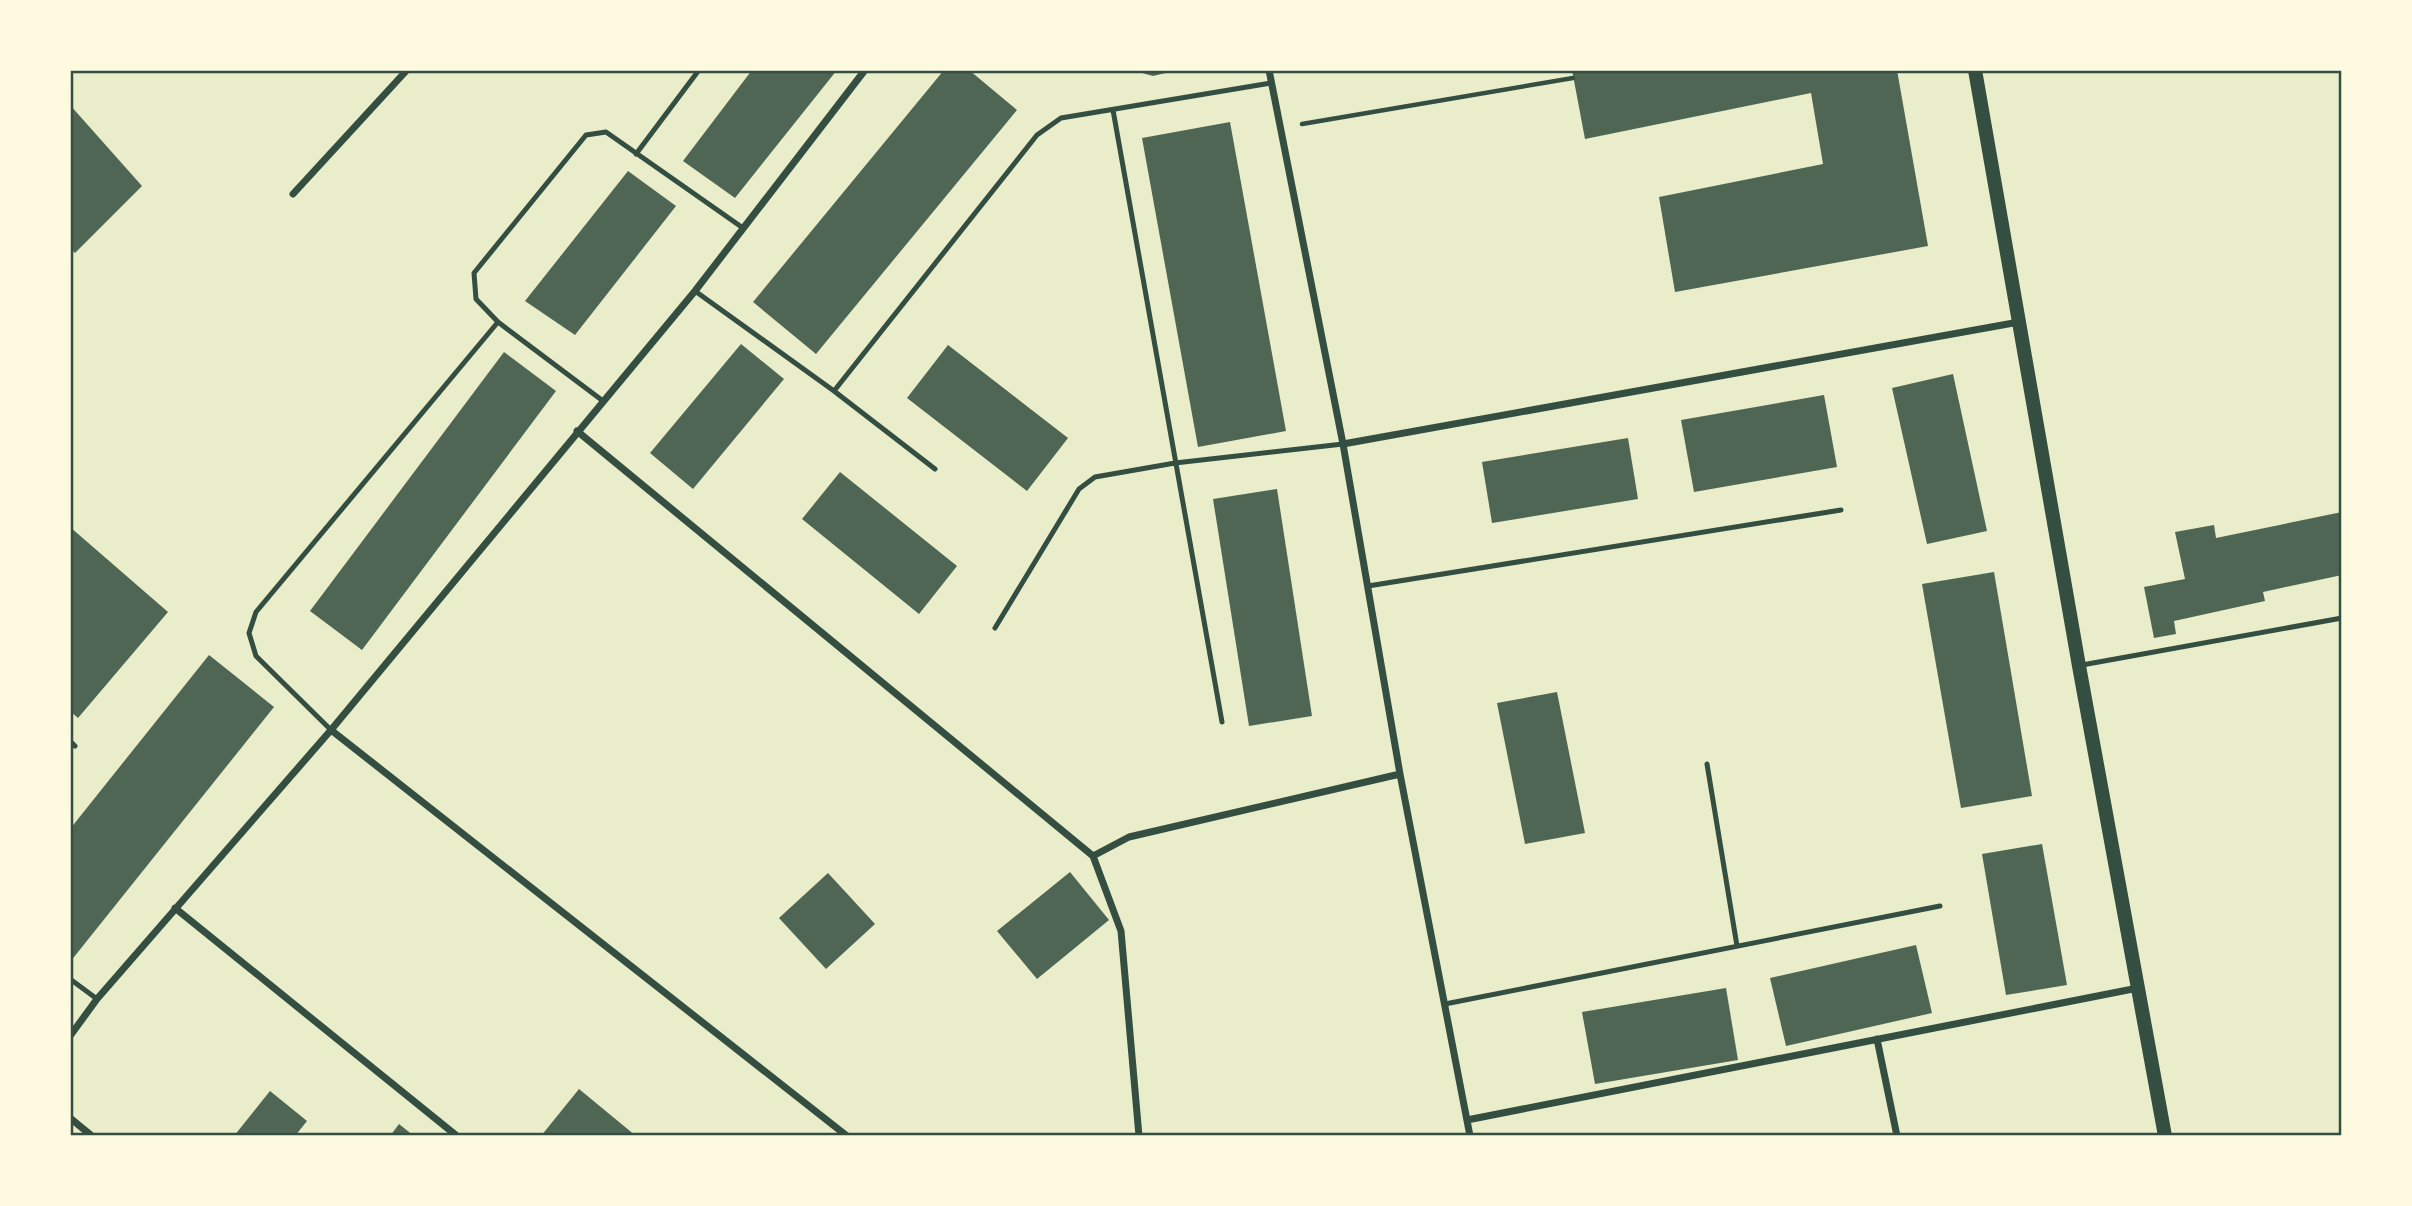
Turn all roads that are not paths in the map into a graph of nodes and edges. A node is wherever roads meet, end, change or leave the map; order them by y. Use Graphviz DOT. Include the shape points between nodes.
graph roads {
  1 [pos="407,70"];
  2 [pos="699,70"];
  3 [pos="864,70"];
  4 [pos="1269,70"];
  5 [pos="1975,70"];
  6 [pos="1271,83"];
  7 [pos="1113,110"];
  8 [pos="636,154"];
  9 [pos="293,194"];
  10 [pos="743,228"];
  11 [pos="695,291"];
  12 [pos="498,322"];
  13 [pos="2019,323"];
  14 [pos="834,391"];
  15 [pos="603,401"];
  16 [pos="577,431"];
  17 [pos="1343,444"];
  18 [pos="1175,463"];
  19 [pos="935,469"];
  20 [pos="1841,510"];
  21 [pos="1368,586"];
  22 [pos="2342,618"];
  23 [pos="995,628"];
  24 [pos="2079,666"];
  25 [pos="1222,722"];
  26 [pos="331,730"];
  27 [pos="1707,764"];
  28 [pos="1400,774"];
  29 [pos="1093,856"];
  30 [pos="1940,906"];
  31 [pos="175,908"];
  32 [pos="1737,946"];
  33 [pos="70,979"];
  34 [pos="2138,988"];
  35 [pos="97,999"];
  36 [pos="1445,1004"];
  37 [pos="70,1036"];
  38 [pos="1877,1039"];
  39 [pos="70,1118"];
  40 [pos="1467,1120"];
  41 [pos="92,1136"];
  42 [pos="457,1136"];
  43 [pos="847,1136"];
  44 [pos="1139,1136"];
  45 [pos="1470,1136"];
  46 [pos="1897,1136"];
  47 [pos="2165,1136"];
  1 -- 9 [label="street"];
  2 -- 8 [label="lane"];
  3 -- 10 [label="street"];
  4 -- 6 [label="street"];
  5 -- 13 [label="main road"];
  6 -- 7 [label="lane"];
  6 -- 17 [label="street"];
  7 -- 14 [label="lane" via="1060,118 1037,135"];
  7 -- 18 [label="lane"];
  8 -- 10 [label="lane"];
  8 -- 12 [label="lane" via="606,132 586,135 474,273 476,299"];
  10 -- 11 [label="street"];
  11 -- 14 [label="lane"];
  11 -- 15 [label="street"];
  12 -- 15 [label="lane"];
  12 -- 26 [label="lane" via="257,612 249,633 256,656"];
  13 -- 17 [label="street"];
  13 -- 24 [label="main road"];
  14 -- 19 [label="lane"];
  15 -- 16 [label="street"];
  16 -- 26 [label="street"];
  16 -- 29 [label="street"];
  17 -- 18 [label="lane"];
  17 -- 21 [label="street"];
  18 -- 23 [label="lane" via="1095,477 1079,489"];
  18 -- 25 [label="lane"];
  20 -- 21 [label="lane"];
  21 -- 28 [label="street"];
  22 -- 24 [label="lane"];
  24 -- 34 [label="main road"];
  26 -- 31 [label="street"];
  26 -- 43 [label="street"];
  27 -- 32 [label="lane"];
  28 -- 29 [label="street" via="1129,837"];
  28 -- 36 [label="street"];
  29 -- 44 [label="street" via="1121,931"];
  30 -- 32 [label="lane"];
  31 -- 35 [label="street"];
  31 -- 42 [label="street"];
  32 -- 36 [label="lane"];
  33 -- 35 [label="lane"];
  34 -- 38 [label="street"];
  34 -- 47 [label="main road"];
  35 -- 37 [label="street"];
  36 -- 40 [label="street"];
  38 -- 40 [label="street"];
  38 -- 46 [label="street"];
  39 -- 41 [label="street"];
  40 -- 45 [label="street"];
}
